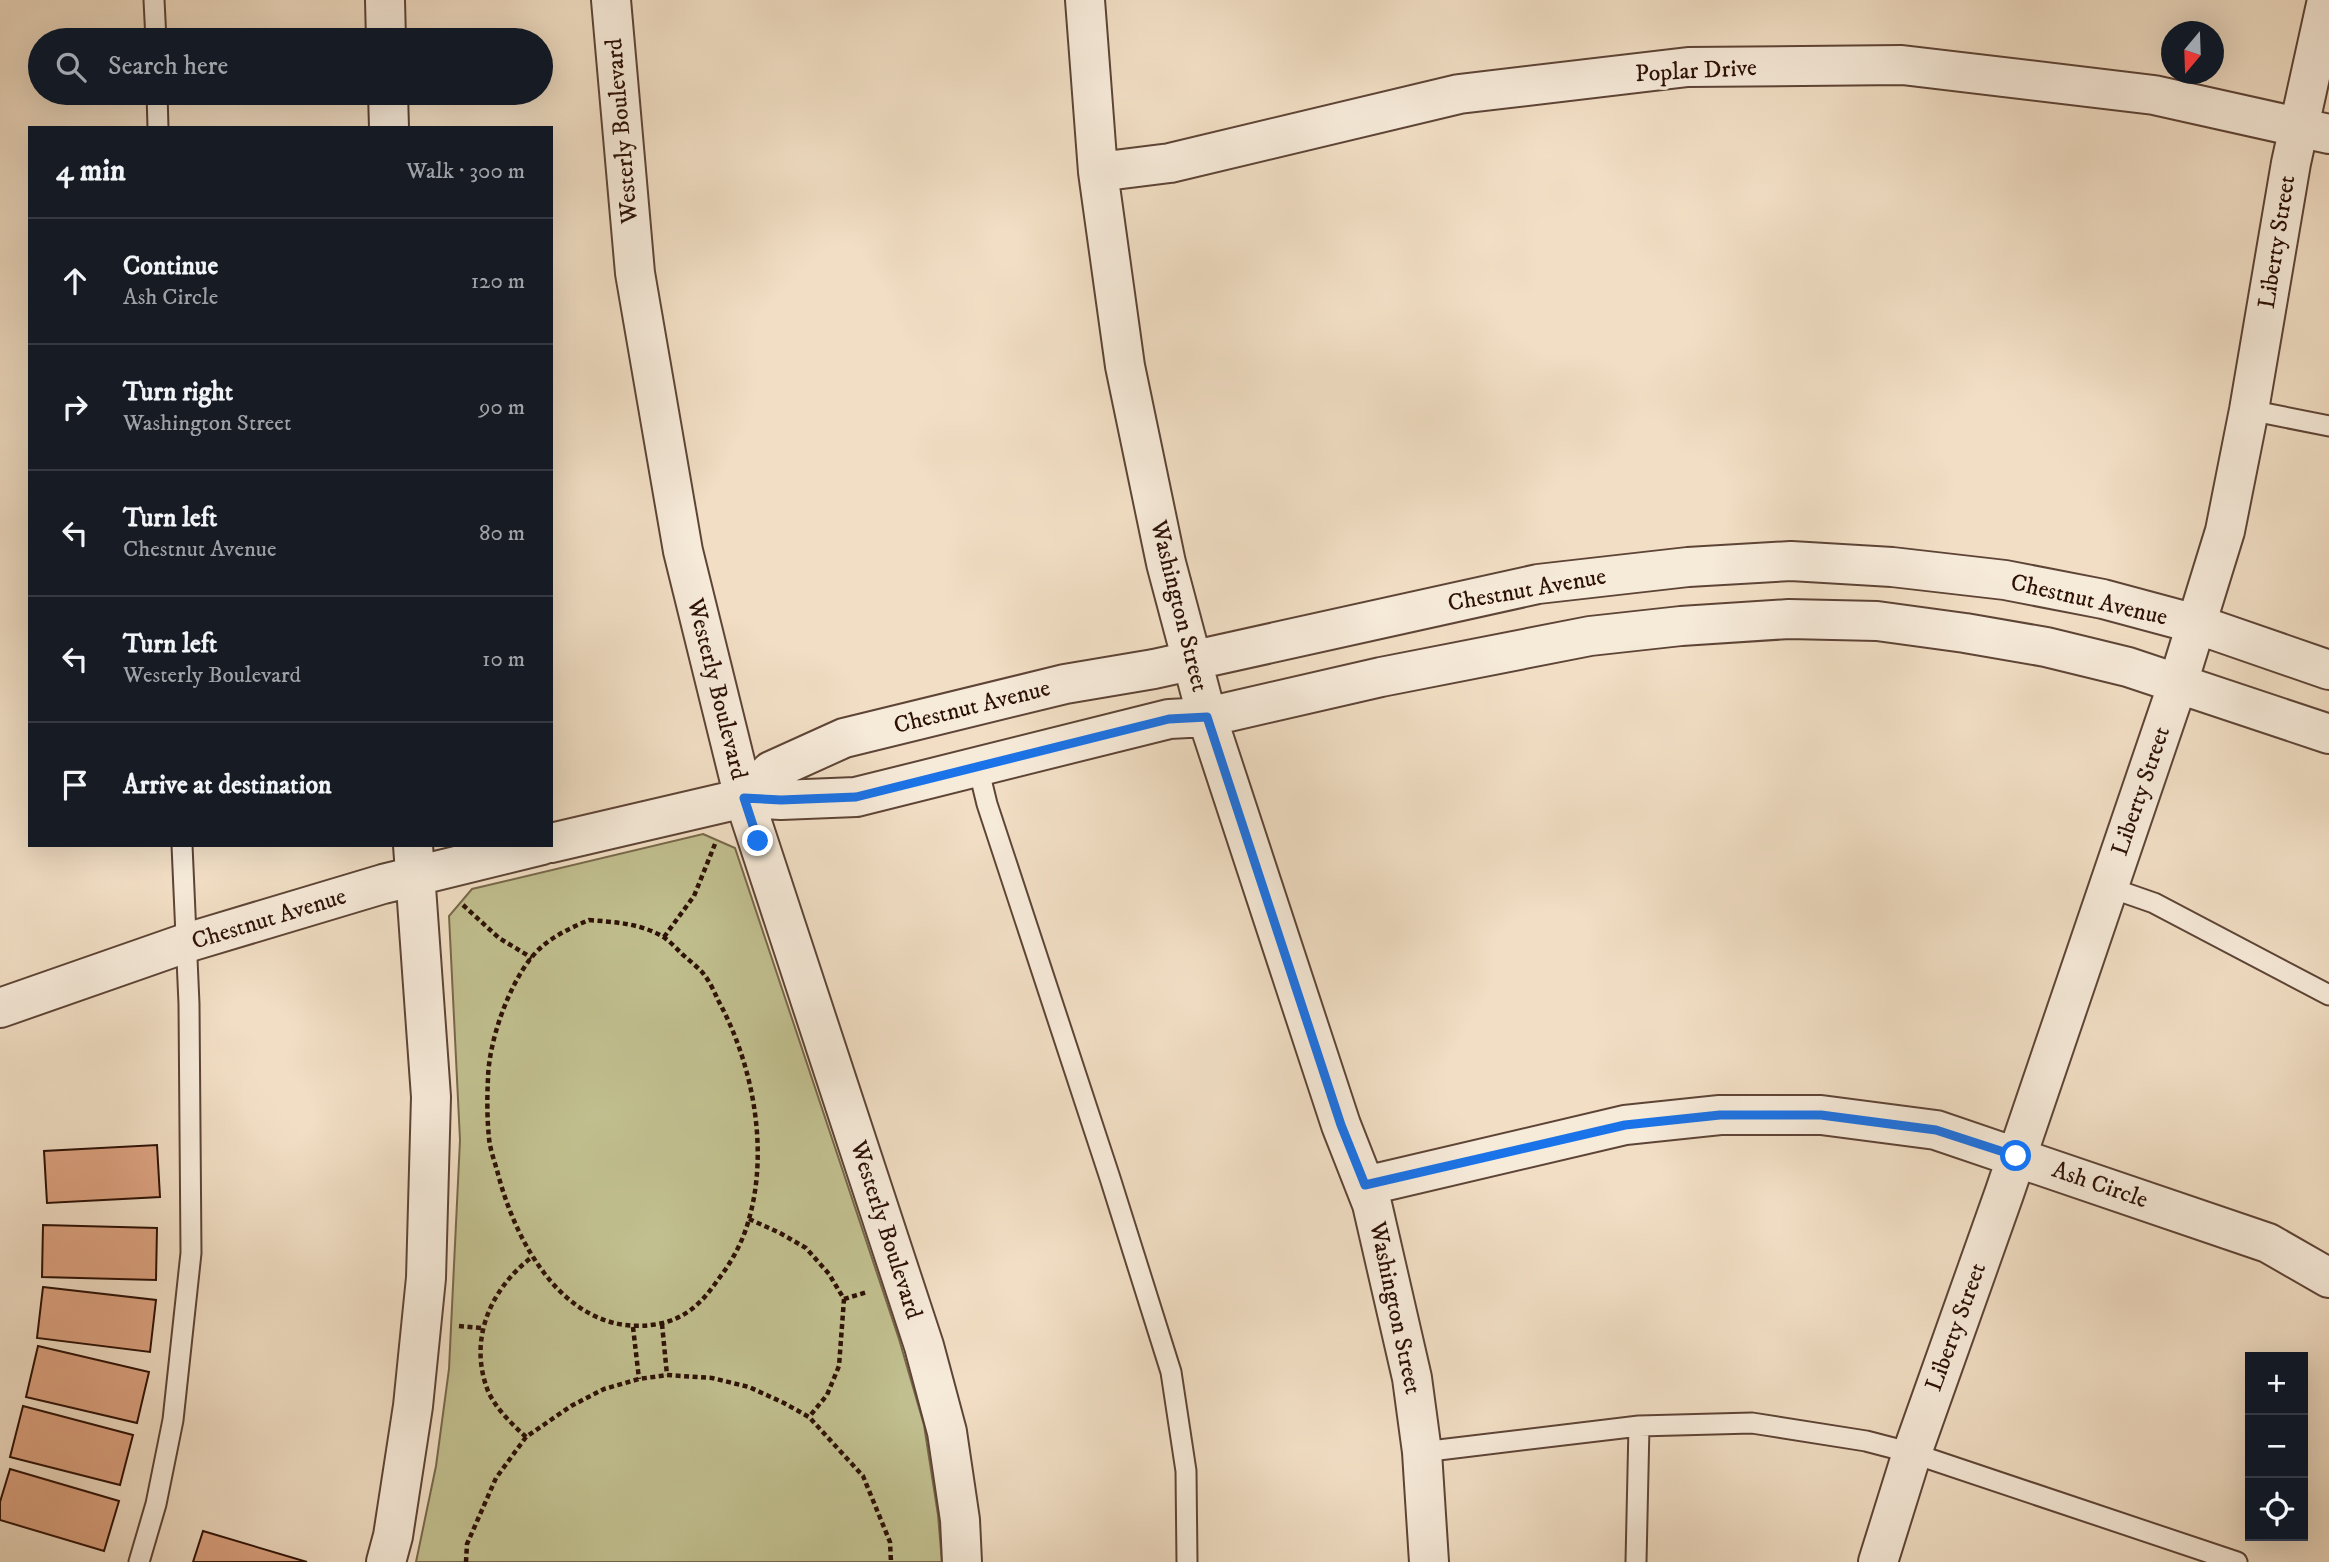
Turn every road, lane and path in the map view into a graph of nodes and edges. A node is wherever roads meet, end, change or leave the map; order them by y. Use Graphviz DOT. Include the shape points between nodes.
graph roads {
  1 [pos="154,0"];
  2 [pos="385,0"];
  3 [pos="611,0"];
  4 [pos="1085,0"];
  5 [pos="2327,0"];
  6 [pos="155,28"];
  7 [pos="386,28"];
  8 [pos="157,105"];
  9 [pos="388,105"];
  10 [pos="158,126"];
  11 [pos="389,126"];
  12 [pos="2314,131"];
  13 [pos="1098,172"];
  14 [pos="2249,410"];
  15 [pos="2329,426"];
  16 [pos="2196,624"];
  17 [pos="1190,660"];
  18 [pos="2329,670"];
  19 [pos="2178,683"];
  20 [pos="1207,717"];
  21 [pos="2329,734"];
  22 [pos="978,766"];
  23 [pos="744,798"];
  24 [pos="720,832"];
  25 [pos="553,843"];
  26 [pos="182,847"];
  27 [pos="525,847"];
  28 [pos="413,860"];
  29 [pos="2108,887"];
  30 [pos="458,900"];
  31 [pos="664,937"];
  32 [pos="186,943"];
  33 [pos="532,958"];
  34 [pos="2329,995"];
  35 [pos="0,1008"];
  36 [pos="2016,1156"];
  37 [pos="1365,1185"];
  38 [pos="749,1219"];
  39 [pos="532,1257"];
  40 [pos="2329,1278"];
  41 [pos="868,1291"];
  42 [pos="844,1299"];
  43 [pos="662,1324"];
  44 [pos="450,1325"];
  45 [pos="633,1327"];
  46 [pos="482,1328"];
  47 [pos="667,1375"];
  48 [pos="639,1378"];
  49 [pos="809,1418"];
  50 [pos="1639,1426"];
  51 [pos="526,1437"];
  52 [pos="1422,1452"];
  53 [pos="1912,1452"];
  54 [pos="139,1562"];
  55 [pos="386,1562"];
  56 [pos="466,1562"];
  57 [pos="891,1562"];
  58 [pos="962,1562"];
  59 [pos="1187,1562"];
  60 [pos="1429,1562"];
  61 [pos="1636,1562"];
  62 [pos="1878,1562"];
  63 [pos="2237,1562"];
  1 -- 6 [label="lane"];
  2 -- 7 [label="street"];
  3 -- 23 [label="street, Westerly Boulevard" via="635,273 683,551"];
  4 -- 13 [label="street, Washington Street"];
  5 -- 12 [label="street, Liberty Street"];
  8 -- 10 [label="lane"];
  9 -- 11 [label="street"];
  12 -- 13 [label="street, Poplar Drive" via="2154,95 1902,65 1688,68 1459,94 1170,163"];
  12 -- 14 [label="street, Liberty Street"];
  13 -- 17 [label="street, Washington Street" via="1125,366"];
  14 -- 15 [label="lane"];
  14 -- 16 [label="street, Liberty Street" via="2225,531"];
  16 -- 17 [label="street, Chestnut Avenue" via="2005,580 1791,561 1538,584"];
  16 -- 18 [label="street, Chestnut Avenue"];
  16 -- 19 [label="street, Liberty Street"];
  17 -- 20 [label="street, Washington Street"];
  17 -- 23 [label="street, Chestnut Avenue" via="1065,684 844,738 771,771"];
  19 -- 20 [label="street" via="2046,647 1965,633 1877,621 1789,619 1590,636"];
  19 -- 21 [label="street"];
  19 -- 29 [label="street, Liberty Street"];
  20 -- 22 [label="street" via="1169,719"];
  20 -- 37 [label="street, Washington Street" via="1341,1125"];
  22 -- 23 [label="street" via="856,797"];
  22 -- 59 [label="lane" via="1171,1372 1186,1472"];
  23 -- 25 [label="street"];
  23 -- 58 [label="street, Westerly Boulevard" via="924,1346 947,1432"];
  24 -- 31 [label="path" via="694,896"];
  26 -- 32 [label="lane"];
  27 -- 28 [label="street, Chestnut Avenue"];
  28 -- 32 [label="street, Chestnut Avenue"];
  28 -- 55 [label="street" via="430,1097 426,1278 413,1406"];
  29 -- 34 [label="lane" via="2154,903"];
  29 -- 36 [label="street, Liberty Street"];
  30 -- 33 [label="path" via="499,938"];
  31 -- 33 [label="path" via="624,922 589,920 560,933"];
  31 -- 38 [label="path" via="704,974 734,1030 753,1093 758,1159"];
  32 -- 35 [label="street, Chestnut Avenue"];
  32 -- 54 [label="lane" via="191,1252 173,1419"];
  33 -- 39 [label="path" via="501,1011 488,1076 489,1139 505,1201"];
  36 -- 37 [label="street, Ash Circle" via="1936,1130 1821,1115 1720,1115 1625,1125"];
  36 -- 40 [label="street, Ash Circle" via="2268,1243"];
  36 -- 53 [label="street, Liberty Street"];
  37 -- 52 [label="street, Washington Street" via="1412,1378"];
  38 -- 42 [label="path" via="806,1248"];
  38 -- 43 [label="path" via="731,1262 708,1294 692,1311"];
  39 -- 45 [label="path" via="555,1287 582,1311"];
  39 -- 46 [label="path" via="500,1288"];
  41 -- 42 [label="path"];
  42 -- 49 [label="path" via="839,1366 827,1395"];
  43 -- 45 [label="path"];
  43 -- 47 [label="path"];
  44 -- 46 [label="path"];
  45 -- 48 [label="path"];
  46 -- 51 [label="path" via="481,1362 489,1393 507,1420"];
  47 -- 48 [label="path"];
  47 -- 49 [label="path" via="712,1378 749,1387"];
  48 -- 51 [label="path" via="593,1394"];
  49 -- 57 [label="path" via="863,1476 890,1542"];
  50 -- 52 [label="lane"];
  50 -- 53 [label="lane" via="1752,1423"];
  50 -- 61 [label="lane"];
  51 -- 56 [label="path" via="496,1478 467,1544"];
  52 -- 60 [label="street, Washington Street"];
  53 -- 62 [label="street, Liberty Street"];
  53 -- 63 [label="lane"];
}
